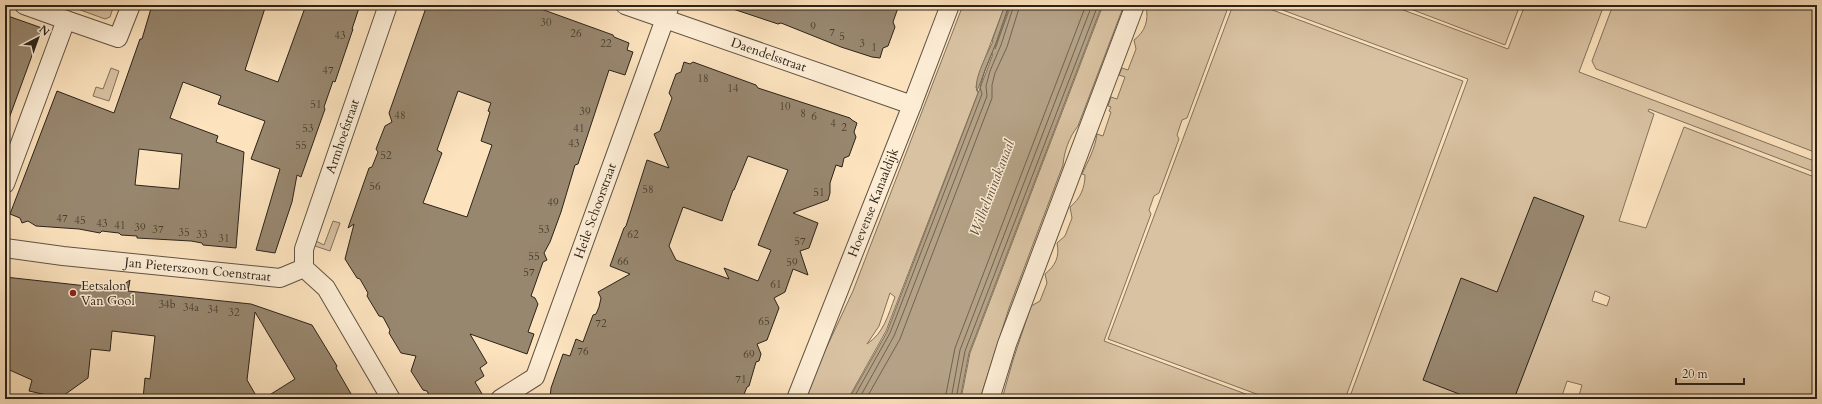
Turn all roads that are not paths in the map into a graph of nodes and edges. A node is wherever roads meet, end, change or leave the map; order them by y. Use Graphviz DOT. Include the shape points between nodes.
graph roads {
  1 [pos="24,5"];
  2 [pos="130,5"];
  3 [pos="388,5"];
  4 [pos="625,5"];
  5 [pos="950,5"];
  6 [pos="1136,5"];
  7 [pos="668,12"];
  8 [pos="66,20"];
  9 [pos="912,105"];
  10 [pos="5,184"];
  11 [pos="5,248"];
  12 [pos="304,268"];
  13 [pos="391,399"];
  14 [pos="500,399"];
  15 [pos="796,399"];
  16 [pos="990,399"];
  1 -- 8 [label="street"];
  2 -- 8 [label="street" via="118,38"];
  3 -- 12 [label="street, Armhoefstraat" via="304,249"];
  4 -- 7 [label="street, Daendelsstraat"];
  5 -- 9 [label="street, Hoevense Kanaaldijk"];
  6 -- 16 [label="street" via="1007,344"];
  7 -- 9 [label="street, Daendelsstraat"];
  7 -- 14 [label="street, Heile Schoorstraat" via="536,377"];
  8 -- 10 [label="street"];
  9 -- 15 [label="street, Hoevense Kanaaldijk"];
  11 -- 12 [label="street, Jan Pieterszoon Coenstraat" via="280,278"];
  12 -- 13 [label="street" via="326,288"];
}
